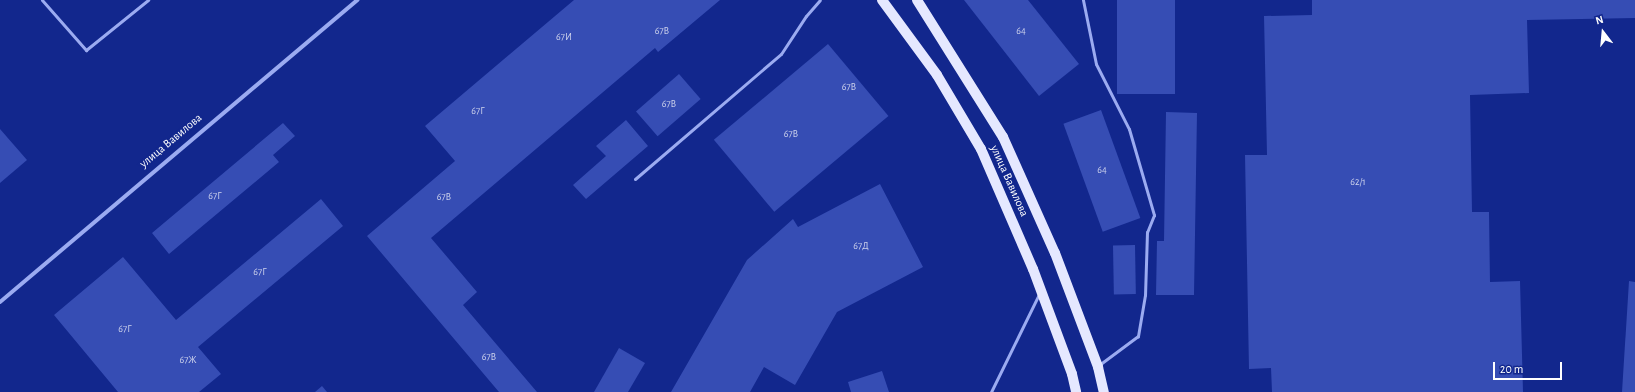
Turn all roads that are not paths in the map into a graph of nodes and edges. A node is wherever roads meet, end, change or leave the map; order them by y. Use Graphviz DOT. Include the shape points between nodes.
graph roads {
  1 [pos="42,0"];
  2 [pos="148,0"];
  3 [pos="358,0"];
  4 [pos="820,0"];
  5 [pos="882,0"];
  6 [pos="917,0"];
  7 [pos="1083,0"];
  8 [pos="635,179"];
  9 [pos="1041,290"];
  10 [pos="0,302"];
  11 [pos="1098,367"];
  12 [pos="991,392"];
  13 [pos="1076,392"];
  14 [pos="1104,392"];
  1 -- 2 [label="lane" via="86,50"];
  3 -- 10 [label="street, улица Вавилова"];
  4 -- 8 [label="lane" via="781,54"];
  5 -- 9 [label="main road, улица Вавилова" via="937,75 981,149"];
  6 -- 11 [label="main road, улица Вавилова" via="1003,137 1055,253"];
  7 -- 11 [label="lane" via="1096,64 1129,129 1154,215 1147,232 1145,295 1138,336"];
  9 -- 12 [label="lane"];
  9 -- 13 [label="main road, улица Вавилова" via="1072,374"];
  11 -- 14 [label="main road, улица Вавилова"];
}
